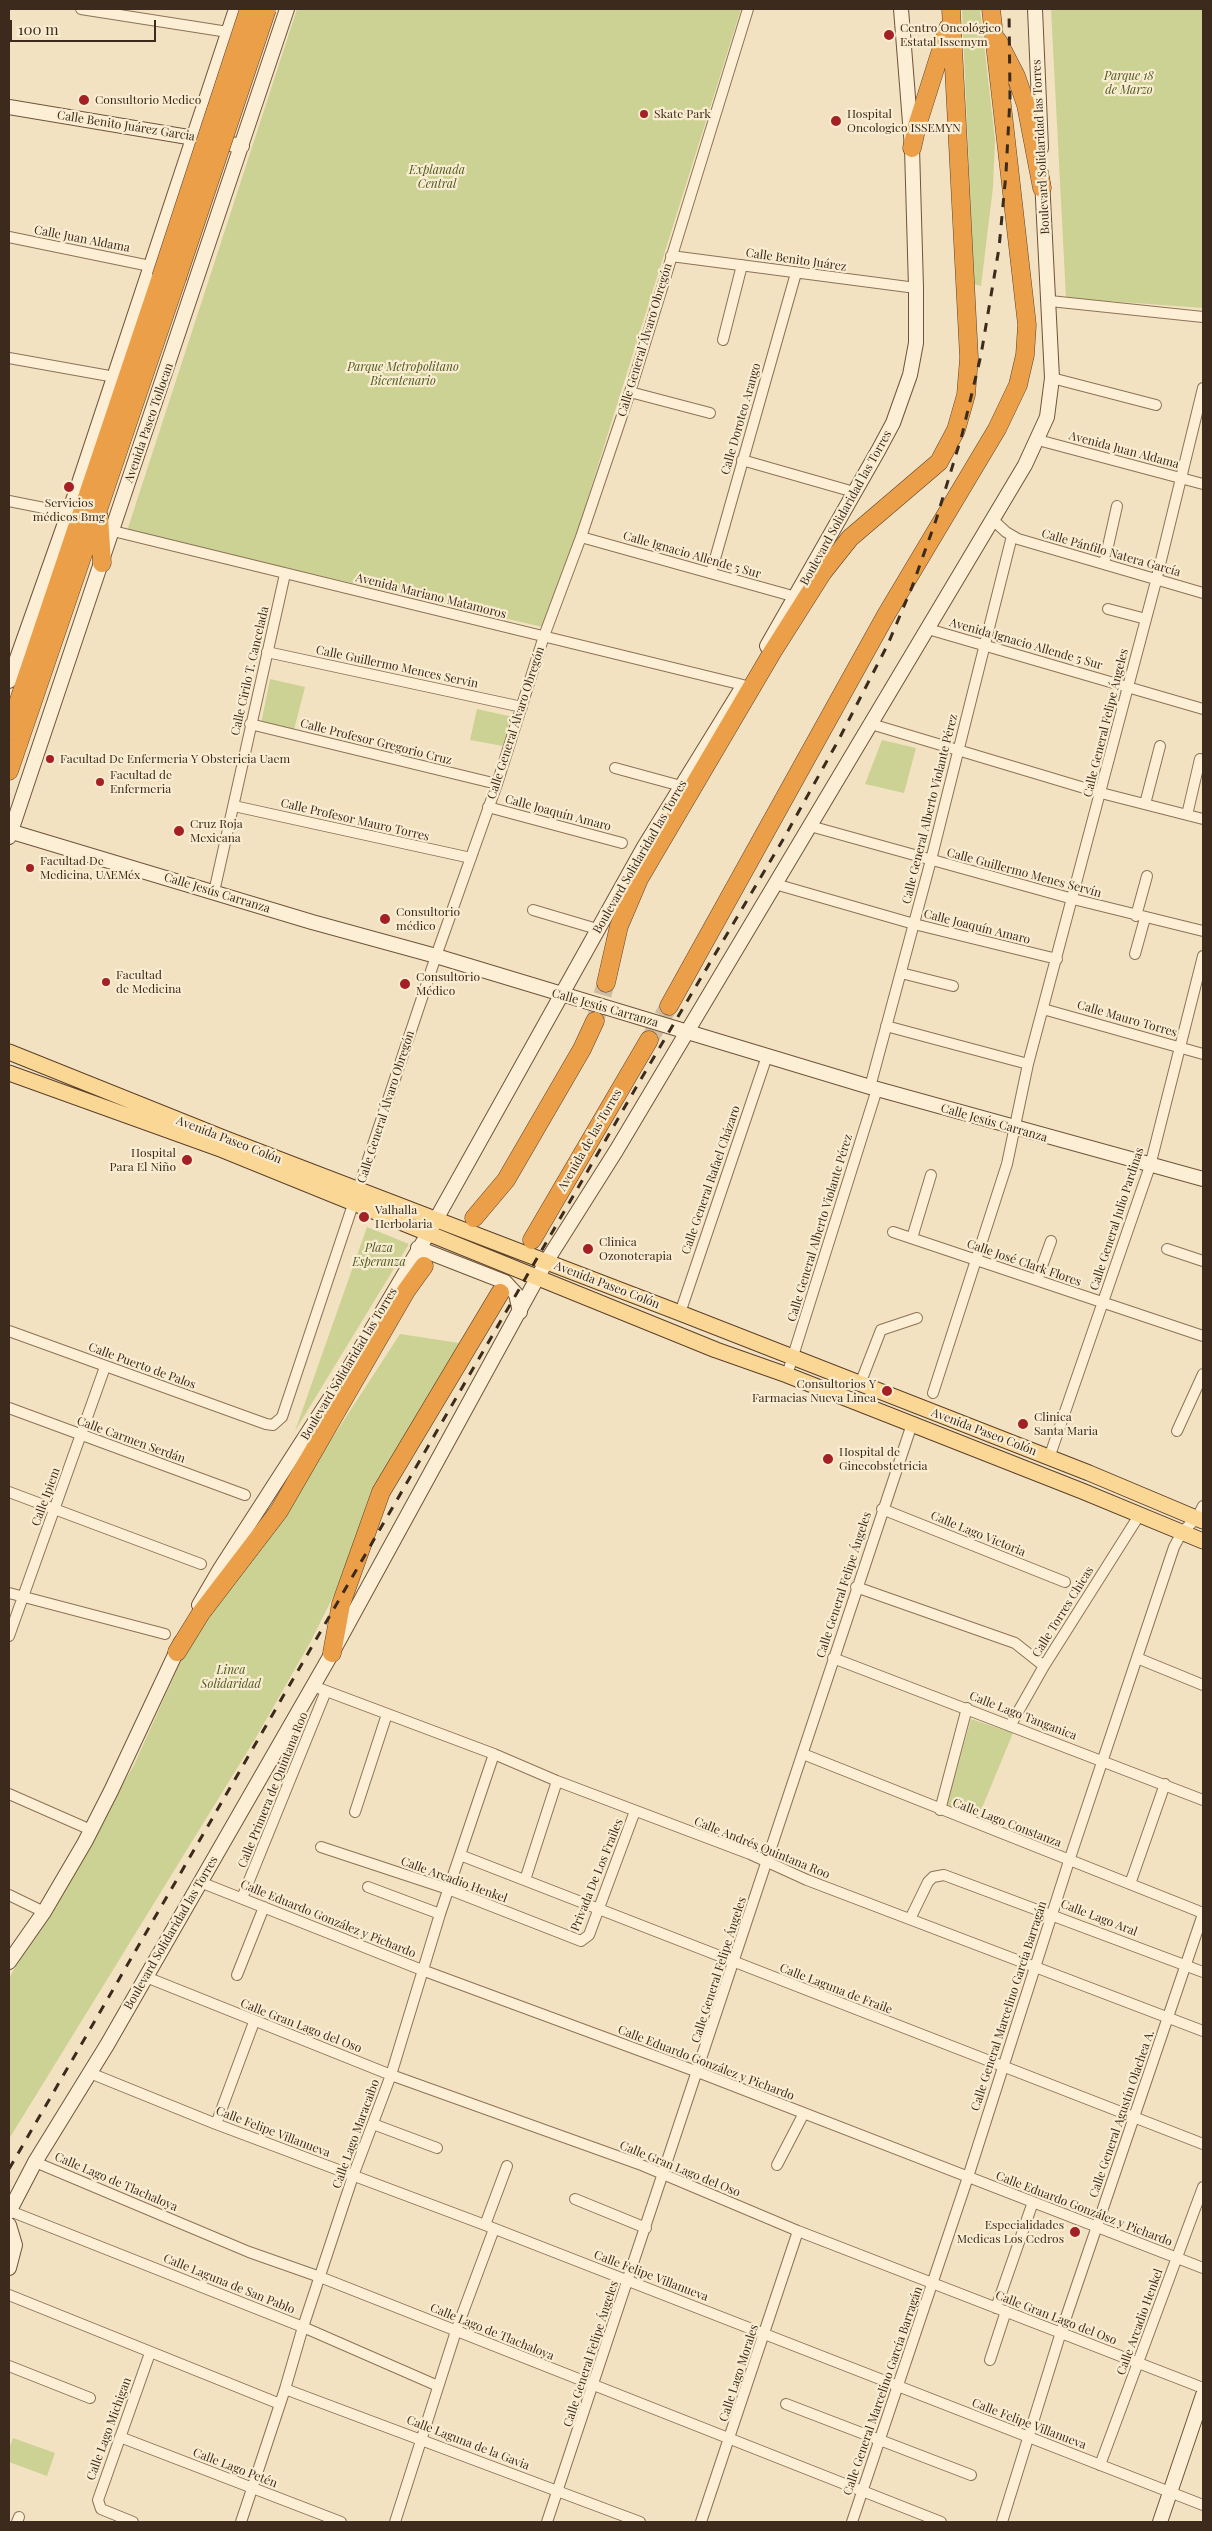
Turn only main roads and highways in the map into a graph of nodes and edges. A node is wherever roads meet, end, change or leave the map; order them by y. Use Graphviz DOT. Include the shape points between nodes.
graph roads {
  1 [pos="236,9"];
  2 [pos="249,9"];
  3 [pos="267,9"];
  4 [pos="287,9"];
  5 [pos="901,9"];
  6 [pos="991,9"];
  7 [pos="1035,9"];
  8 [pos="951,12"];
  9 [pos="994,36"];
  10 [pos="9,107"];
  11 [pos="194,136"];
  12 [pos="242,146"];
  13 [pos="912,148"];
  14 [pos="181,172"];
  15 [pos="228,188"];
  16 [pos="1042,188"];
  17 [pos="163,273"];
  18 [pos="97,468"];
  19 [pos="77,489"];
  20 [pos="99,509"];
  21 [pos="102,563"];
  22 [pos="9,682"];
  23 [pos="9,730"];
  24 [pos="9,771"];
  25 [pos="12,813"];
  26 [pos="9,833"];
  27 [pos="606,983"];
  28 [pos="562,996"];
  29 [pos="669,1006"];
  30 [pos="594,1021"];
  31 [pos="687,1032"];
  32 [pos="649,1040"];
  33 [pos="9,1052"];
  34 [pos="9,1073"];
  35 [pos="225,1144"];
  36 [pos="1203,1180"];
  37 [pos="474,1218"];
  38 [pos="432,1225"];
  39 [pos="532,1240"];
  40 [pos="418,1248"];
  41 [pos="546,1262"];
  42 [pos="424,1266"];
  43 [pos="537,1278"];
  44 [pos="500,1293"];
  45 [pos="520,1312"];
  46 [pos="723,1330"];
  47 [pos="716,1350"];
  48 [pos="1089,1473"];
  49 [pos="1082,1491"];
  50 [pos="1201,1515"];
  51 [pos="1203,1541"];
  52 [pos="177,1652"];
  53 [pos="332,1653"];
  54 [pos="9,1962"];
  55 [pos="9,2211"];
  56 [pos="9,2225"];
  57 [pos="9,2268"];
  58 [pos="1203,2395"];
  59 [pos="1160,2522"];
  1 -- 11 [label="main road, Avenida Paseo Tollocan"];
  2 -- 17 [label="highway, Avenida Paseo Tollocan, bridge"];
  3 -- 17 [label="highway, Avenida Paseo Tollocan, bridge"];
  4 -- 12 [label="main road, Avenida Paseo Tollocan"];
  5 -- 13 [label="main road, Boulevard Solidaridad las Torres"];
  6 -- 9 [label="highway"];
  7 -- 16 [label="main road, Boulevard Solidaridad las Torres"];
  8 -- 13 [label="highway"];
  8 -- 27 [label="highway, Boulevard Solidaridad las Torres" via="969,358 966,395 956,430 939,462 850,538 823,572 639,879 619,926"];
  9 -- 16 [label="highway" via="1021,91"];
  9 -- 29 [label="highway" via="1027,325 1018,385 997,429 886,615"];
  10 -- 11 [label="main road, Calle Benito Juárez Garcia"];
  11 -- 12 [label="main road, Calle Benito Juárez Garcia"];
  11 -- 14 [label="main road, Avenida Paseo Tollocan"];
  12 -- 15 [label="main road, Avenida Paseo Tollocan"];
  13 -- 28 [label="main road, Boulevard Solidaridad las Torres" via="916,343 904,396 893,423 796,597 597,929"];
  14 -- 15 [label="main road" via="202,165 215,168 222,171"];
  14 -- 17 [label="main road, Avenida Paseo Tollocan"];
  15 -- 21 [label="main road, Avenida Paseo Tollocan"];
  16 -- 31 [label="main road, Boulevard Solidaridad las Torres" via="1052,378 1047,417 1038,440"];
  17 -- 18 [label="highway, Avenida Paseo Tollocan"];
  17 -- 19 [label="main road, Avenida Paseo Tollocan" via="115,377"];
  17 -- 20 [label="highway, Avenida Paseo Tollocan"];
  18 -- 19 [label="highway"];
  18 -- 23 [label="highway, Avenida Paseo Tollocan"];
  19 -- 22 [label="main road, Avenida Paseo Tollocan"];
  20 -- 21 [label="highway"];
  20 -- 24 [label="highway, Avenida Paseo Tollocan"];
  21 -- 25 [label="main road, Avenida Paseo Tollocan"];
  25 -- 26 [label="main road, Avenida Paseo Tollocan"];
  26 -- 28 [label="main road, Calle Jesús Carranza" via="436,956"];
  28 -- 31 [label="main road, Calle Jesús Carranza"];
  28 -- 38 [label="main road, Boulevard Solidaridad las Torres"];
  30 -- 37 [label="highway" via="582,1049 506,1180"];
  31 -- 36 [label="main road, Calle Jesús Carranza" via="1014,1129"];
  31 -- 41 [label="main road, Boulevard Solidaridad las Torres"];
  32 -- 39 [label="highway, Avenida de las Torres"];
  33 -- 35 [label="main road, Avenida Paseo Colón"];
  34 -- 35 [label="main road, Avenida Paseo Colón"];
  35 -- 38 [label="main road, Avenida Paseo Colón"];
  38 -- 40 [label="main road, Boulevard Solidaridad las Torres"];
  38 -- 41 [label="main road, Avenida Paseo Colón"];
  38 -- 43 [label="main road, Avenida Paseo Colón"];
  40 -- 45 [label="main road" via="505,1282 516,1294"];
  40 -- 52 [label="main road, Boulevard Solidaridad las Torres" via="344,1375 220,1569"];
  41 -- 43 [label="main road, Boulevard Solidaridad las Torres"];
  41 -- 46 [label="main road, Avenida Paseo Colón"];
  42 -- 52 [label="highway, Boulevard Solidaridad las Torres" via="406,1291 279,1511 201,1613"];
  43 -- 45 [label="main road, Boulevard Solidaridad las Torres"];
  43 -- 47 [label="main road, Avenida Paseo Colón"];
  44 -- 53 [label="highway, Boulevard Solidaridad las Torres" via="381,1492 341,1604"];
  45 -- 53 [label="main road, Boulevard Solidaridad las Torres"];
  46 -- 47 [label="main road"];
  46 -- 48 [label="main road, Avenida Paseo Colón"];
  47 -- 49 [label="main road, Avenida Paseo Colón"];
  48 -- 49 [label="main road"];
  48 -- 50 [label="main road, Avenida Paseo Colón"];
  49 -- 51 [label="main road, Avenida Paseo Colón"];
  52 -- 54 [label="main road, Boulevard Solidaridad las Torres" via="91,1830 44,1912"];
  53 -- 55 [label="main road, Boulevard Solidaridad las Torres"];
  56 -- 57 [label="main road" via="15,2245"];
  58 -- 59 [label="main road"];
}
